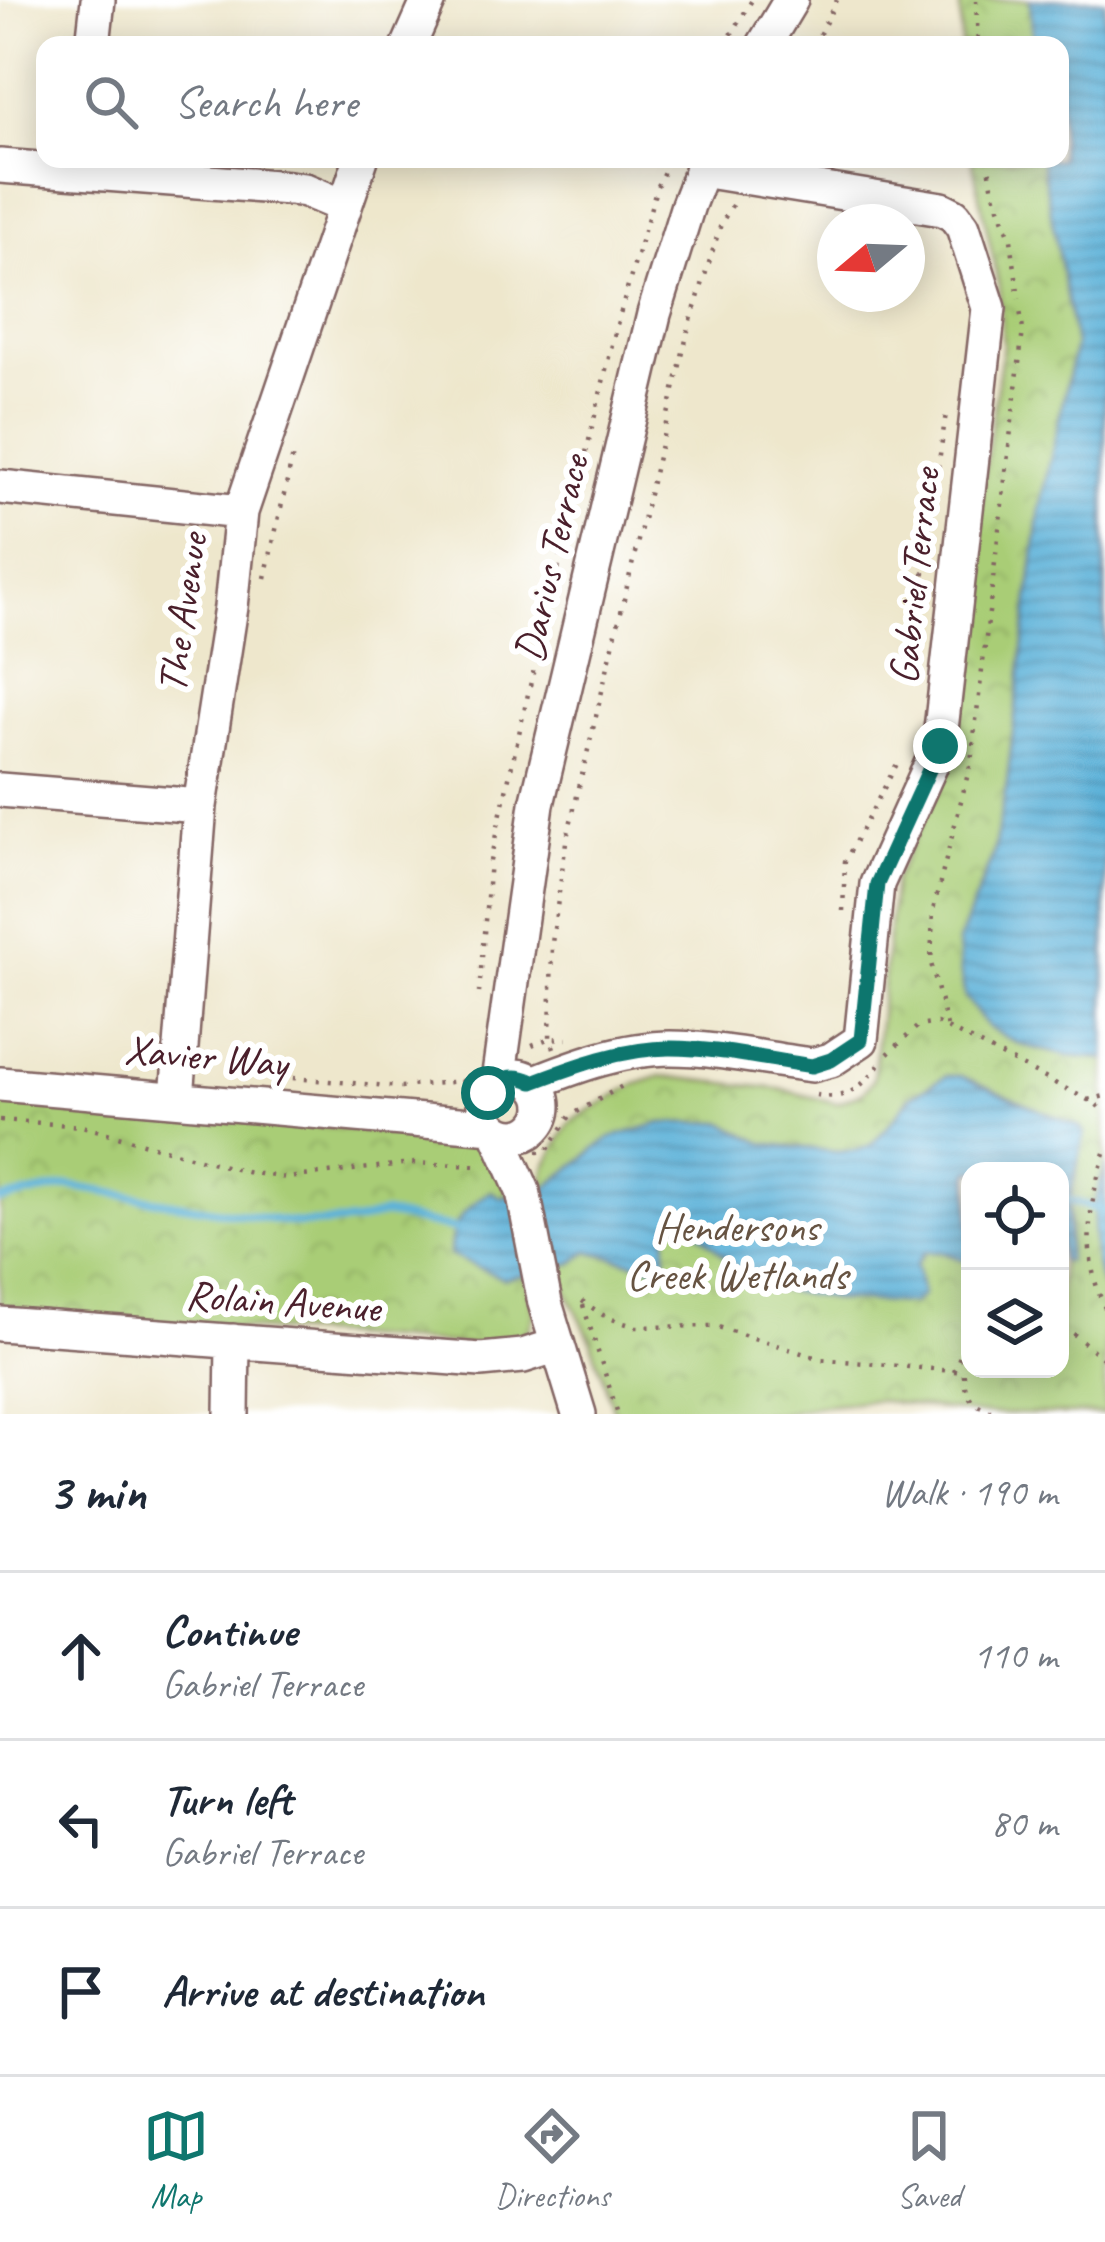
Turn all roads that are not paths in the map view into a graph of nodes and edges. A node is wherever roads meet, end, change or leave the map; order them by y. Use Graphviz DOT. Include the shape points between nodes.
graph roads {
  1 [pos="98,0"];
  2 [pos="429,0"];
  3 [pos="791,0"];
  4 [pos="94,36"];
  5 [pos="413,36"];
  6 [pos="769,36"];
  7 [pos="0,166"];
  8 [pos="36,166"];
  9 [pos="106,168"];
  10 [pos="358,168"];
  11 [pos="703,168"];
  12 [pos="717,168"];
  13 [pos="343,206"];
  14 [pos="0,487"];
  15 [pos="241,512"];
  16 [pos="0,790"];
  17 [pos="200,806"];
  18 [pos="0,1084"];
  19 [pos="176,1098"];
  20 [pos="527,1098"];
  21 [pos="0,1324"];
  22 [pos="233,1341"];
  23 [pos="558,1345"];
  24 [pos="232,1414"];
  25 [pos="579,1414"];
  1 -- 4 [label="street"];
  2 -- 5 [label="street"];
  3 -- 6 [label="street"];
  7 -- 8 [label="street"];
  9 -- 13 [label="street" via="305,190"];
  10 -- 13 [label="street, The Avenue"];
  11 -- 20 [label="street, Darius Terrace" via="654,314 537,804 512,986"];
  12 -- 20 [label="street, Gabriel Terrace" via="942,209 963,226 989,308 940,746 877,884 861,1040 812,1066 687,1049"];
  13 -- 15 [label="street, The Avenue"];
  14 -- 15 [label="street"];
  15 -- 17 [label="street, The Avenue"];
  16 -- 17 [label="street"];
  17 -- 19 [label="street, The Avenue"];
  18 -- 19 [label="street, Xavier Way"];
  19 -- 20 [label="street, Xavier Way" via="406,1117"];
  20 -- 23 [label="street, Darius Terrace" via="523,1191"];
  21 -- 22 [label="street, Rolain Avenue"];
  22 -- 23 [label="street, Rolain Avenue" via="481,1360"];
  22 -- 24 [label="street"];
  23 -- 25 [label="street, Darius Terrace"];
}
